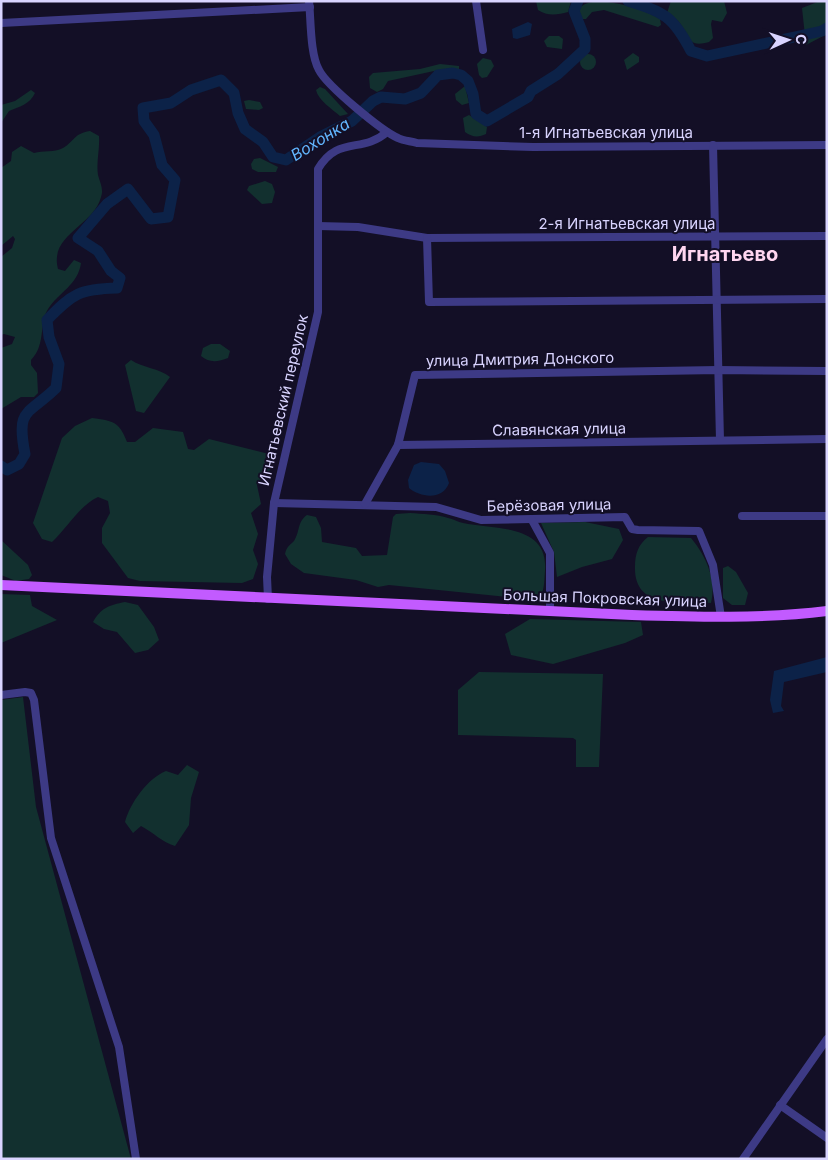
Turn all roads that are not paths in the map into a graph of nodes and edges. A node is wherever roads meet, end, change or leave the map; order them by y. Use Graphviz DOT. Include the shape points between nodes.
graph roads {
  1 [pos="476,1"];
  2 [pos="310,4"];
  3 [pos="1,23"];
  4 [pos="483,50"];
  5 [pos="384,131"];
  6 [pos="713,145"];
  7 [pos="827,145"];
  8 [pos="318,226"];
  9 [pos="716,236"];
  10 [pos="827,236"];
  11 [pos="427,238"];
  12 [pos="827,299"];
  13 [pos="717,300"];
  14 [pos="718,370"];
  15 [pos="827,371"];
  16 [pos="827,439"];
  17 [pos="720,440"];
  18 [pos="398,445"];
  19 [pos="274,503"];
  20 [pos="365,504"];
  21 [pos="742,516"];
  22 [pos="827,516"];
  23 [pos="532,520"];
  24 [pos="1,585"];
  25 [pos="268,599"];
  26 [pos="550,611"];
  27 [pos="827,611"];
  28 [pos="721,618"];
  29 [pos="1,694"];
  30 [pos="827,1038"];
  31 [pos="780,1105"];
  32 [pos="827,1138"];
  33 [pos="136,1159"];
  34 [pos="743,1159"];
  1 -- 4 [label="street"];
  2 -- 3 [label="street"];
  2 -- 5 [label="street, 1-я Игнатьевская улица" via="319,70"];
  5 -- 6 [label="street, 1-я Игнатьевская улица" via="417,143 533,147"];
  5 -- 8 [label="street, Игнатьевский переулок" via="371,143 350,144 324,159 318,169"];
  6 -- 7 [label="street, 1-я Игнатьевская улица"];
  6 -- 9 [label="street"];
  8 -- 11 [label="street, 2-я Игнатьевская улица" via="358,227"];
  8 -- 19 [label="street, Игнатьевский переулок" via="318,312"];
  9 -- 10 [label="street, 2-я Игнатьевская улица"];
  9 -- 11 [label="street, 2-я Игнатьевская улица"];
  9 -- 13 [label="street"];
  11 -- 13 [label="street" via="429,302"];
  12 -- 13 [label="street"];
  13 -- 14 [label="street"];
  14 -- 15 [label="street, улица Дмитрия Донского"];
  14 -- 17 [label="street"];
  14 -- 18 [label="street, улица Дмитрия Донского" via="415,375"];
  16 -- 17 [label="street, Славянская улица"];
  17 -- 18 [label="street, Славянская улица"];
  18 -- 20 [label="street, улица Дмитрия Донского"];
  19 -- 20 [label="street"];
  19 -- 25 [label="street, Игнатьевский переулок"];
  20 -- 23 [label="street, Берёзовая улица" via="436,507 481,520"];
  21 -- 22 [label="street"];
  23 -- 26 [label="street" via="550,553"];
  23 -- 28 [label="street, Берёзовая улица" via="624,517 632,529 698,531 713,565"];
  24 -- 25 [label="main road, Большая Покровская улица"];
  25 -- 26 [label="main road, Большая Покровская улица"];
  26 -- 28 [label="main road, Большая Покровская улица"];
  27 -- 28 [label="main road, Большая Покровская улица"];
  29 -- 33 [label="street" via="32,693 52,838 119,1047"];
  30 -- 31 [label="street"];
  31 -- 32 [label="street"];
  31 -- 34 [label="street"];
}
